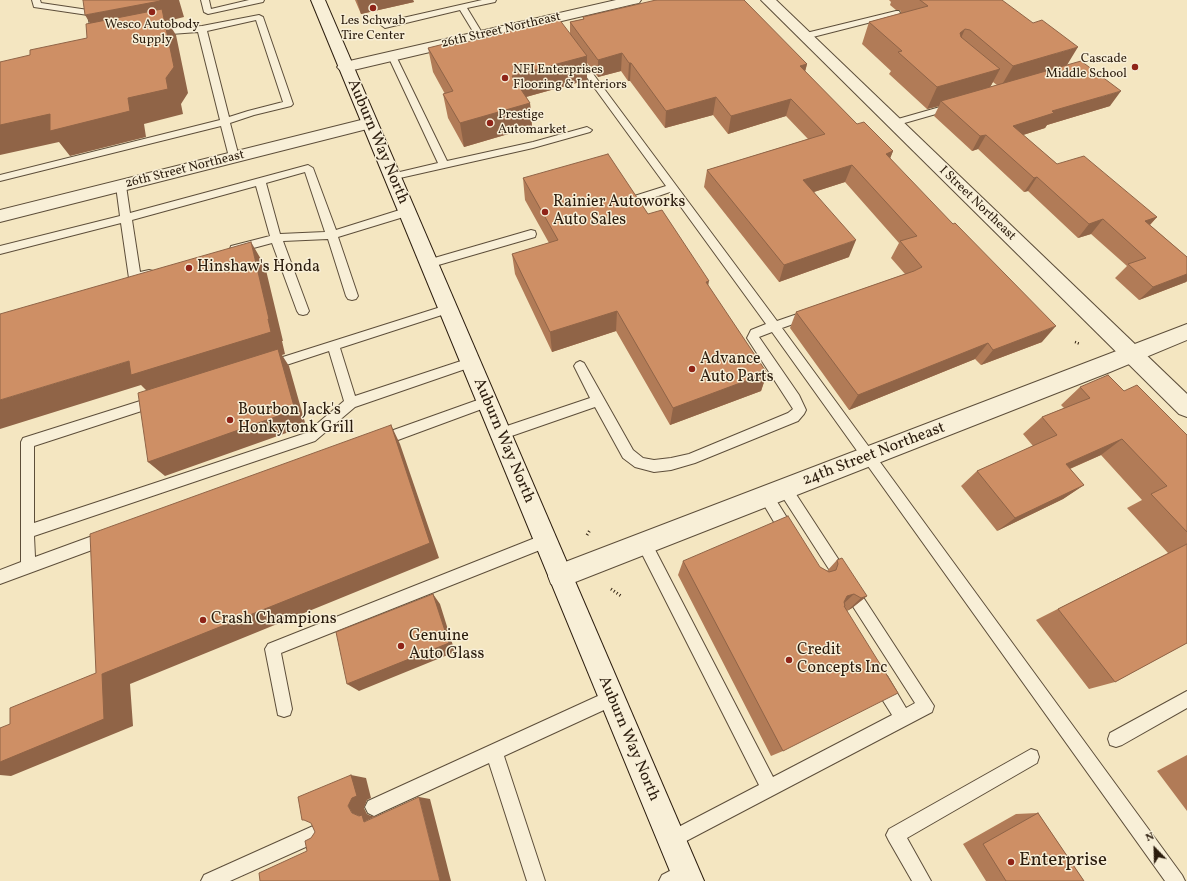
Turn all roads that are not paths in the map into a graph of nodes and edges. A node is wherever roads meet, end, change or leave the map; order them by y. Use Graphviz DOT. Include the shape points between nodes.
graph roads {
  1 [pos="36,0"];
  2 [pos="205,0"];
  3 [pos="260,0"];
  4 [pos="318,0"];
  5 [pos="492,0"];
  6 [pos="634,0"];
  7 [pos="768,0"];
  8 [pos="462,7"];
  9 [pos="896,13"];
  10 [pos="549,20"];
  11 [pos="385,25"];
  12 [pos="202,29"];
  13 [pos="94,32"];
  14 [pos="558,32"];
  15 [pos="149,36"];
  16 [pos="480,36"];
  17 [pos="805,36"];
  18 [pos="572,51"];
  19 [pos="392,56"];
  20 [pos="345,67"];
  21 [pos="962,103"];
  22 [pos="225,122"];
  23 [pos="369,123"];
  24 [pos="894,123"];
  25 [pos="587,130"];
  26 [pos="234,157"];
  27 [pos="444,165"];
  28 [pos="392,177"];
  29 [pos="0,178"];
  30 [pos="260,181"];
  31 [pos="121,186"];
  32 [pos="672,188"];
  33 [pos="632,201"];
  34 [pos="406,212"];
  35 [pos="0,216"];
  36 [pos="126,218"];
  37 [pos="332,234"];
  38 [pos="531,234"];
  39 [pos="276,238"];
  40 [pos="0,250"];
  41 [pos="225,252"];
  42 [pos="428,264"];
  43 [pos="157,272"];
  44 [pos="352,296"];
  45 [pos="447,309"];
  46 [pos="303,311"];
  47 [pos="818,311"];
  48 [pos="774,326"];
  49 [pos="1187,332"];
  50 [pos="333,345"];
  51 [pos="1132,354"];
  52 [pos="470,363"];
  53 [pos="580,366"];
  54 [pos="258,369"];
  55 [pos="169,397"];
  56 [pos="598,400"];
  57 [pos="486,402"];
  58 [pos="351,403"];
  59 [pos="1187,408"];
  60 [pos="500,434"];
  61 [pos="367,445"];
  62 [pos="869,456"];
  63 [pos="775,492"];
  64 [pos="27,532"];
  65 [pos="122,533"];
  66 [pos="545,541"];
  67 [pos="644,543"];
  68 [pos="92,544"];
  69 [pos="796,544"];
  70 [pos="93,559"];
  71 [pos="28,567"];
  72 [pos="0,576"];
  73 [pos="560,576"];
  74 [pos="875,673"];
  75 [pos="611,698"];
  76 [pos="1187,699"];
  77 [pos="284,709"];
  78 [pos="903,718"];
  79 [pos="1116,739"];
  80 [pos="494,752"];
  81 [pos="1031,757"];
  82 [pos="770,788"];
  83 [pos="374,806"];
  84 [pos="322,831"];
  85 [pos="671,840"];
  86 [pos="681,878"];
  87 [pos="210,881"];
  88 [pos="536,881"];
  89 [pos="922,881"];
  90 [pos="1176,881"];
  1 -- 13 [label="lane" via="37,5 92,13"];
  2 -- 3 [label="lane" via="208,12"];
  4 -- 20 [label="street, Auburn Way North"];
  5 -- 8 [label="lane"];
  6 -- 10 [label="street, 26th Street Northeast"];
  7 -- 17 [label="street, I Street Northeast"];
  8 -- 11 [label="lane"];
  8 -- 16 [label="lane"];
  9 -- 17 [label="lane"];
  10 -- 14 [label="lane"];
  10 -- 16 [label="street, 26th Street Northeast"];
  12 -- 15 [label="lane" via="171,31"];
  12 -- 22 [label="lane"];
  12 -- 22 [label="lane" via="259,17 288,104"];
  16 -- 19 [label="street, 26th Street Northeast"];
  17 -- 24 [label="street, I Street Northeast"];
  18 -- 32 [label="lane"];
  19 -- 20 [label="street, 26th Street Northeast"];
  19 -- 27 [label="lane"];
  20 -- 23 [label="street, Auburn Way North"];
  21 -- 24 [label="lane"];
  22 -- 26 [label="lane"];
  22 -- 29 [label="lane"];
  23 -- 26 [label="street, 26th Street Northeast"];
  23 -- 28 [label="street, Auburn Way North"];
  24 -- 51 [label="street, I Street Northeast"];
  25 -- 27 [label="lane"];
  26 -- 31 [label="street, 26th Street Northeast"];
  27 -- 28 [label="lane"];
  28 -- 34 [label="street, Auburn Way North"];
  30 -- 36 [label="lane"];
  30 -- 37 [label="lane" via="308,168"];
  30 -- 39 [label="lane"];
  31 -- 35 [label="street, 26th Street Northeast"];
  31 -- 36 [label="lane"];
  32 -- 33 [label="lane"];
  32 -- 48 [label="lane"];
  34 -- 37 [label="lane"];
  34 -- 42 [label="street, Auburn Way North"];
  36 -- 40 [label="lane"];
  36 -- 43 [label="lane" via="131,280"];
  37 -- 39 [label="lane"];
  37 -- 44 [label="lane"];
  38 -- 42 [label="lane"];
  39 -- 41 [label="lane"];
  39 -- 46 [label="lane"];
  42 -- 45 [label="street, Auburn Way North"];
  45 -- 50 [label="lane"];
  45 -- 52 [label="street, Auburn Way North"];
  47 -- 48 [label="lane"];
  48 -- 56 [label="lane" via="755,333 753,338 795,399 800,410 793,417 690,459 654,466 640,463 628,454"];
  48 -- 62 [label="lane"];
  49 -- 51 [label="street, 24th Street Northeast"];
  50 -- 54 [label="lane"];
  50 -- 58 [label="lane"];
  51 -- 59 [label="street, I Street Northeast"];
  51 -- 62 [label="street, 24th Street Northeast"];
  52 -- 57 [label="street, Auburn Way North"];
  52 -- 58 [label="lane"];
  53 -- 56 [label="lane"];
  55 -- 64 [label="lane" via="28,442"];
  56 -- 60 [label="lane"];
  57 -- 60 [label="street, Auburn Way North"];
  57 -- 61 [label="lane"];
  58 -- 64 [label="lane" via="310,437"];
  60 -- 66 [label="street, Auburn Way North"];
  62 -- 63 [label="street, 24th Street Northeast"];
  62 -- 90 [label="lane"];
  63 -- 67 [label="street, 24th Street Northeast"];
  63 -- 69 [label="lane"];
  63 -- 78 [label="lane" via="926,706"];
  64 -- 71 [label="lane"];
  65 -- 68 [label="lane"];
  66 -- 73 [label="street, Auburn Way North"];
  66 -- 77 [label="lane" via="273,650"];
  67 -- 73 [label="street, 24th Street Northeast"];
  67 -- 82 [label="lane"];
  68 -- 70 [label="lane"];
  68 -- 71 [label="lane"];
  71 -- 72 [label="lane"];
  73 -- 75 [label="street, Auburn Way North"];
  74 -- 78 [label="lane"];
  75 -- 80 [label="lane"];
  75 -- 85 [label="street, Auburn Way North"];
  76 -- 79 [label="lane"];
  78 -- 82 [label="lane"];
  80 -- 83 [label="lane"];
  80 -- 88 [label="lane"];
  81 -- 89 [label="lane" via="895,835"];
  82 -- 85 [label="lane"];
  84 -- 87 [label="lane"];
  85 -- 86 [label="street, Auburn Way North"];
}
